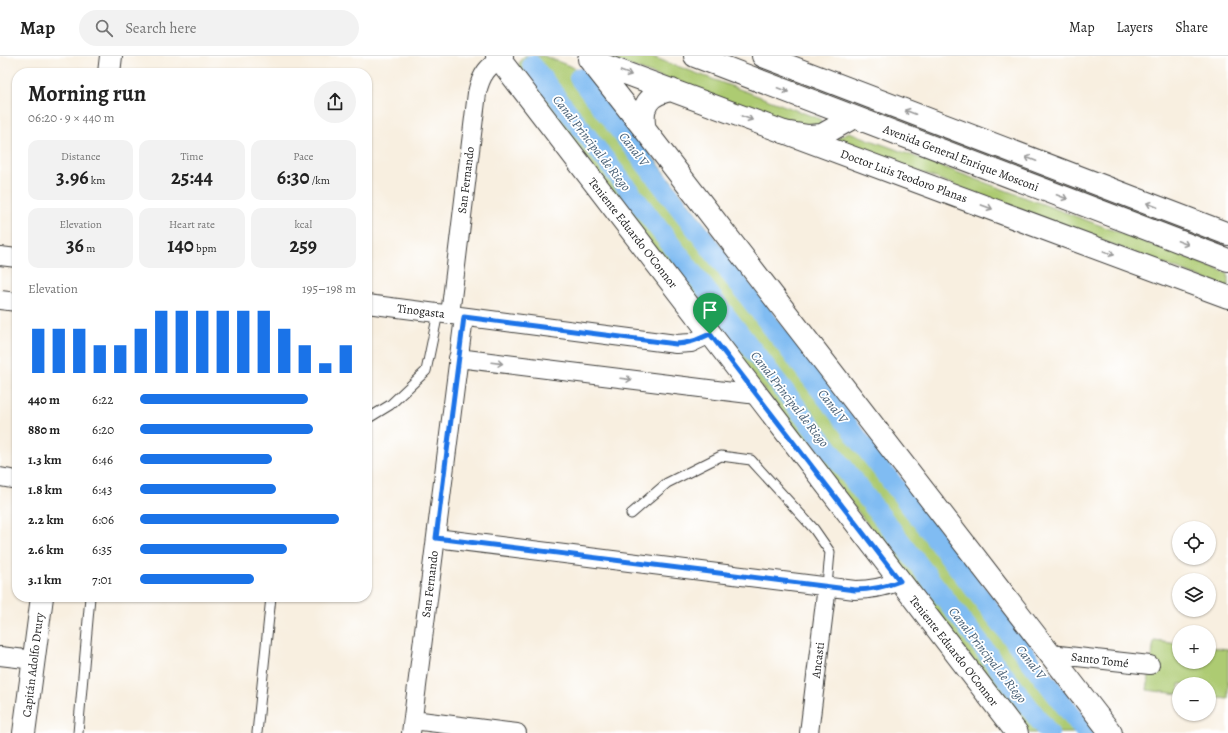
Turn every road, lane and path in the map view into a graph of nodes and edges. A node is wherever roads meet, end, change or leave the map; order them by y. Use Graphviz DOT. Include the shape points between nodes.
graph roads {
  1 [pos="111,56"];
  2 [pos="695,56"];
  3 [pos="764,56"];
  4 [pos="500,57"];
  5 [pos="584,58"];
  6 [pos="110,68"];
  7 [pos="672,90"];
  8 [pos="854,117"];
  9 [pos="645,130"];
  10 [pos="784,132"];
  11 [pos="1228,234"];
  12 [pos="0,256"];
  13 [pos="12,257"];
  14 [pos="1228,260"];
  15 [pos="1228,297"];
  16 [pos="0,300"];
  17 [pos="12,301"];
  18 [pos="372,305"];
  19 [pos="450,315"];
  20 [pos="710,334"];
  21 [pos="458,358"];
  22 [pos="757,395"];
  23 [pos="372,416"];
  24 [pos="0,478"];
  25 [pos="12,479"];
  26 [pos="631,514"];
  27 [pos="436,538"];
  28 [pos="900,581"];
  29 [pos="827,586"];
  30 [pos="41,602"];
  31 [pos="90,602"];
  32 [pos="270,602"];
  33 [pos="1050,654"];
  34 [pos="0,656"];
  35 [pos="34,660"];
  36 [pos="1150,666"];
  37 [pos="412,727"];
  38 [pos="24,733"];
  39 [pos="78,733"];
  40 [pos="257,733"];
  41 [pos="517,733"];
  42 [pos="809,733"];
  43 [pos="1017,733"];
  44 [pos="1111,733"];
  1 -- 6 [label="main road"];
  2 -- 8 [label="main road, Avenida General Enrique Mosconi, one-way"];
  11 -- 3 [label="main road, Avenida General Enrique Mosconi, one-way"];
  4 -- 19 [label="street, San Fernando" via="481,78 477,93"];
  4 -- 20 [label="main road, Teniente Eduardo O'Connor"];
  5 -- 7 [label="main road, Doctor Luis Teodoro Planas, one-way"];
  5 -- 9 [label="main road"];
  7 -- 9 [label="main road" via="657,94 647,103 643,114"];
  7 -- 10 [label="main road, Doctor Luis Teodoro Planas, one-way"];
  8 -- 10 [label="main road" via="822,135 808,136"];
  8 -- 14 [label="main road, Avenida General Enrique Mosconi, one-way"];
  9 -- 33 [label="main road"];
  10 -- 15 [label="main road, Doctor Luis Teodoro Planas, one-way"];
  12 -- 13 [label="street"];
  16 -- 17 [label="street"];
  18 -- 19 [label="street, Tinogasta"];
  19 -- 20 [label="street, Tinogasta" via="676,344 691,342"];
  19 -- 21 [label="street, San Fernando"];
  19 -- 23 [label="lane" via="426,371 390,405"];
  20 -- 22 [label="main road, Teniente Eduardo O'Connor"];
  21 -- 22 [label="street, one-way"];
  21 -- 27 [label="street, San Fernando"];
  22 -- 28 [label="main road, Teniente Eduardo O'Connor"];
  24 -- 25 [label="street"];
  26 -- 29 [label="lane" via="667,483 721,456 751,460 814,528 830,552"];
  27 -- 29 [label="street"];
  27 -- 37 [label="street, San Fernando"];
  28 -- 29 [label="street" via="886,587 865,590"];
  28 -- 43 [label="main road, Teniente Eduardo O'Connor"];
  29 -- 42 [label="street, Ancasti"];
  30 -- 35 [label="main road, Capitán Adolfo Drury"];
  31 -- 39 [label="lane"];
  32 -- 40 [label="lane"];
  33 -- 36 [label="street, Santo Tomé"];
  33 -- 44 [label="main road"];
  34 -- 35 [label="street"];
  35 -- 38 [label="main road, Capitán Adolfo Drury"];
  37 -- 41 [label="street"];
}
